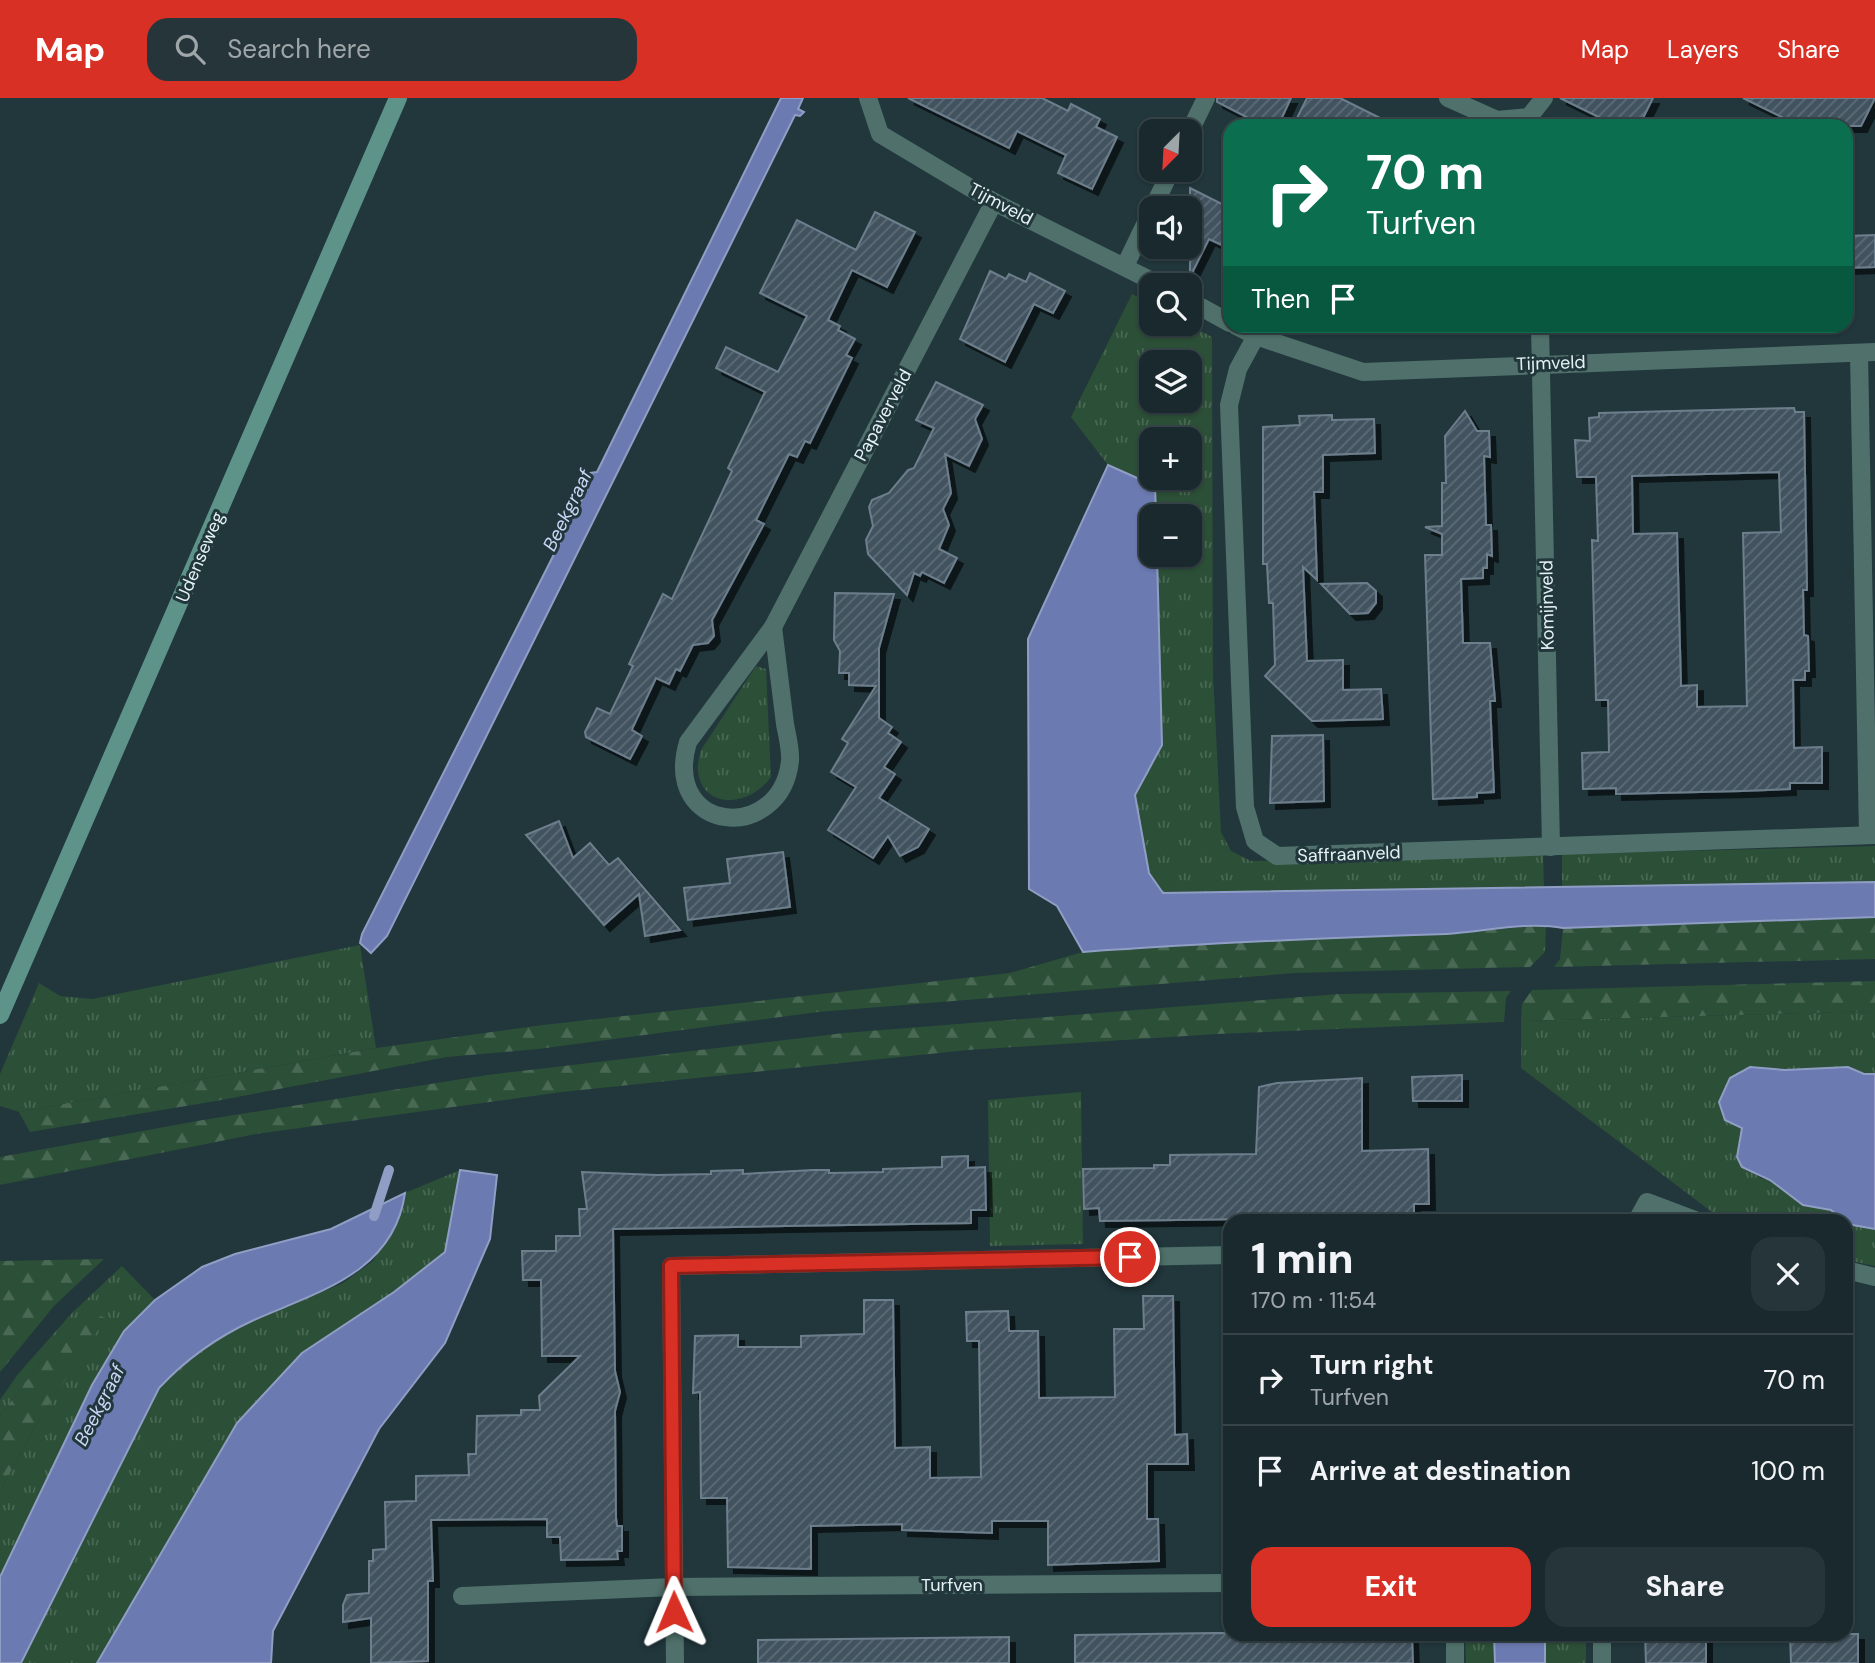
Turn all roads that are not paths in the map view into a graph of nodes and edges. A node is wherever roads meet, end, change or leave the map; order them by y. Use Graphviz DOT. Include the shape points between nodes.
graph roads {
  1 [pos="398,98"];
  2 [pos="868,98"];
  3 [pos="1206,98"];
  4 [pos="1448,98"];
  5 [pos="1544,98"];
  6 [pos="1196,119"];
  7 [pos="1495,119"];
  8 [pos="1530,119"];
  9 [pos="994,202"];
  10 [pos="1139,236"];
  11 [pos="1125,266"];
  12 [pos="1139,274"];
  13 [pos="1202,308"];
  14 [pos="1223,319"];
  15 [pos="1250,333"];
  16 [pos="1540,333"];
  17 [pos="1256,336"];
  18 [pos="1867,353"];
  19 [pos="1542,363"];
  20 [pos="773,627"];
  21 [pos="1872,835"];
  22 [pos="1551,847"];
  23 [pos="0,1015"];
  24 [pos="1640,1214"];
  25 [pos="1679,1214"];
  26 [pos="1223,1255"];
  27 [pos="1853,1272"];
  28 [pos="1875,1277"];
  29 [pos="1223,1583"];
  30 [pos="673,1587"];
  31 [pos="462,1596"];
  32 [pos="1455,1641"];
  33 [pos="1602,1641"];
  34 [pos="674,1663"];
  35 [pos="1455,1663"];
  36 [pos="1602,1663"];
  1 -- 23 [label="main road, Udenseweg"];
  2 -- 9 [label="street, Tijmveld" via="880,134"];
  3 -- 6 [label="street"];
  4 -- 7 [label="street"];
  5 -- 8 [label="street"];
  9 -- 11 [label="street, Tijmveld"];
  9 -- 20 [label="street, Papaverveld"];
  10 -- 11 [label="street"];
  11 -- 12 [label="street, Tijmveld"];
  13 -- 14 [label="street"];
  15 -- 17 [label="street, Tijmveld"];
  16 -- 19 [label="street, Komijnveld"];
  17 -- 19 [label="street, Tijmveld" via="1363,372"];
  17 -- 22 [label="street, Saffraanveld" via="1238,369 1229,405 1245,807 1255,841 1277,856"];
  18 -- 19 [label="street, Tijmveld"];
  18 -- 21 [label="street"];
  19 -- 22 [label="street, Komijnveld"];
  20 -- 20 [label="street, Papaverveld" via="688,743 681,764 692,798 708,812 726,818 741,818 765,808 782,789 790,760"];
  21 -- 22 [label="street, Saffraanveld"];
  24 -- 25 [label="street" via="1647,1202"];
  26 -- 30 [label="street" via="671,1266"];
  27 -- 28 [label="street"];
  29 -- 30 [label="street, Turfven"];
  30 -- 31 [label="street, Turfven"];
  30 -- 34 [label="street"];
  32 -- 35 [label="street"];
  33 -- 36 [label="street"];
}
